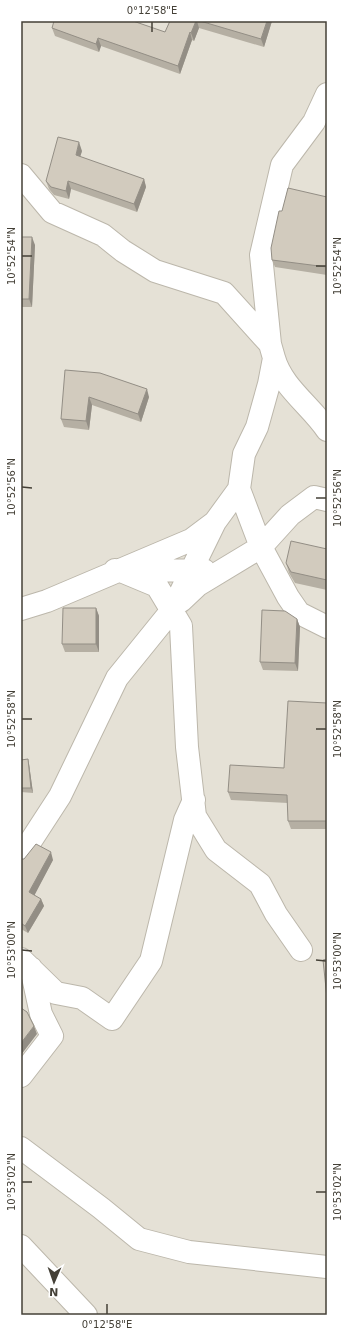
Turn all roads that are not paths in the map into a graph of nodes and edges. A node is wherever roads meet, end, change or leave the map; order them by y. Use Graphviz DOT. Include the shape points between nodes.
graph roads {
  1 [pos="327,94"];
  2 [pos="21,175"];
  3 [pos="272,351"];
  4 [pos="327,430"];
  5 [pos="239,489"];
  6 [pos="327,500"];
  7 [pos="215,522"];
  8 [pos="261,547"];
  9 [pos="227,566"];
  10 [pos="191,570"];
  11 [pos="118,571"];
  12 [pos="21,608"];
  13 [pos="172,610"];
  14 [pos="327,627"];
  15 [pos="194,800"];
  16 [pos="21,856"];
  17 [pos="301,950"];
  18 [pos="26,963"];
  19 [pos="21,1076"];
  20 [pos="22,1147"];
  21 [pos="21,1246"];
  22 [pos="327,1267"];
  23 [pos="79,1311"];
  1 -- 3 [label="street" via="314,122 282,165 261,255"];
  2 -- 3 [label="street" via="52,212 103,235 155,271 224,293"];
  3 -- 4 [label="street" via="276,367"];
  3 -- 5 [label="street" via="269,384 257,428 244,454"];
  5 -- 7 [label="street"];
  5 -- 8 [label="street"];
  6 -- 8 [label="street" via="314,497 290,515"];
  7 -- 10 [label="street"];
  7 -- 11 [label="street" via="191,540"];
  8 -- 9 [label="street"];
  8 -- 14 [label="street" via="299,613"];
  9 -- 10 [label="street"];
  9 -- 13 [label="street" via="198,585"];
  10 -- 11 [label="street"];
  10 -- 13 [label="street"];
  11 -- 12 [label="street" via="47,601"];
  11 -- 13 [label="street" via="157,586"];
  13 -- 15 [label="street" via="181,626 187,747"];
  13 -- 16 [label="street" via="117,678 60,796"];
  15 -- 17 [label="street" via="195,816 216,850 260,884 276,914"];
  15 -- 18 [label="street" via="184,820 151,961 112,1020 82,998 56,993"];
  18 -- 19 [label="street" via="41,1014 52,1036"];
  20 -- 22 [label="street" via="139,1239 189,1252"];
  21 -- 23 [label="street"];
}
